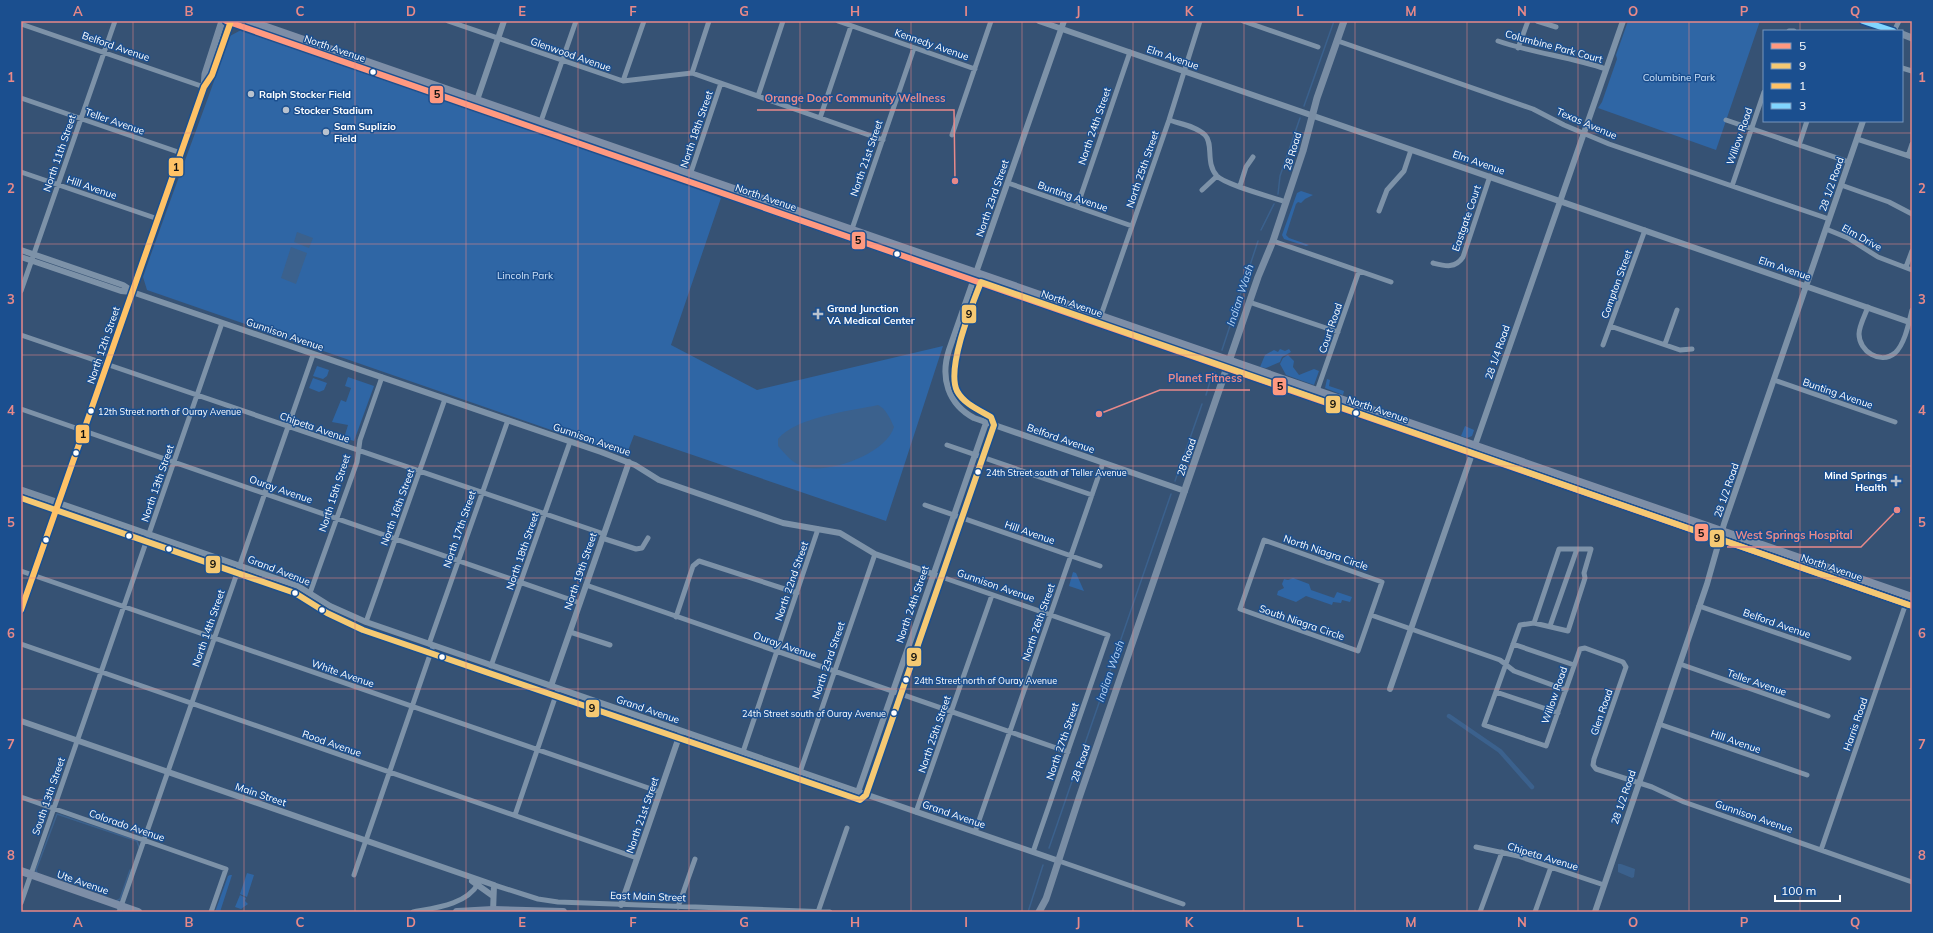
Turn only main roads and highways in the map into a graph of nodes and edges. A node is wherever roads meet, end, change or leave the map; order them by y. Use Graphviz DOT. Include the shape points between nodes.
graph roads {
  1 [pos="227,21"];
  2 [pos="249,21"];
  3 [pos="1344,21"];
  4 [pos="1863,21"];
  5 [pos="1891,30"];
  6 [pos="351,64"];
  7 [pos="390,69"];
  8 [pos="476,103"];
  9 [pos="690,177"];
  10 [pos="705,187"];
  11 [pos="732,188"];
  12 [pos="736,197"];
  13 [pos="774,202"];
  14 [pos="799,215"];
  15 [pos="850,233"];
  16 [pos="975,276"];
  17 [pos="1100,319"];
  18 [pos="1162,341"];
  19 [pos="1228,363"];
  20 [pos="1278,385"];
  21 [pos="1317,391"];
  22 [pos="1319,399"];
  23 [pos="1356,404"];
  24 [pos="1384,418"];
  25 [pos="1474,449"];
  26 [pos="1501,463"];
  27 [pos="1539,468"];
  28 [pos="1532,474"];
  29 [pos="1571,479"];
  30 [pos="1599,488"];
  31 [pos="21,490"];
  32 [pos="1592,494"];
  33 [pos="58,503"];
  34 [pos="1658,513"];
  35 [pos="1722,535"];
  36 [pos="1790,559"];
  37 [pos="1847,575"];
  38 [pos="1838,580"];
  39 [pos="1912,597"];
  40 [pos="1910,604"];
  41 [pos="21,610"];
  42 [pos="21,872"];
  43 [pos="1046,899"];
  44 [pos="120,909"];
  45 [pos="493,911"];
  46 [pos="138,912"];
  47 [pos="457,912"];
  48 [pos="563,912"];
  49 [pos="1039,912"];
  50 [pos="1044,912"];
  1 -- 6 [label="main road, North Avenue"];
  1 -- 33 [label="main road, North 12th Street" via="212,75 204,87"];
  2 -- 7 [label="main road, North Avenue"];
  3 -- 19 [label="main road, 28 Road" via="1273,241"];
  4 -- 5 [label="main road"];
  6 -- 7 [label="main road" via="366,65 382,71"];
  6 -- 8 [label="main road, North Avenue"];
  7 -- 8 [label="main road, North Avenue"];
  8 -- 9 [label="main road, North Avenue"];
  9 -- 10 [label="main road, North Avenue"];
  9 -- 11 [label="main road, North Avenue"];
  10 -- 11 [label="main road" via="726,190"];
  10 -- 12 [label="main road, North Avenue"];
  11 -- 13 [label="main road, North Avenue"];
  12 -- 13 [label="main road" via="743,195 760,201"];
  12 -- 14 [label="main road, North Avenue"];
  13 -- 14 [label="main road, North Avenue"];
  14 -- 15 [label="main road, North Avenue"];
  14 -- 15 [label="main road, North Avenue" via="824,228 830,226"];
  15 -- 16 [label="main road, North Avenue"];
  15 -- 16 [label="main road, North Avenue" via="884,240"];
  16 -- 17 [label="main road, North Avenue"];
  17 -- 18 [label="main road, North Avenue"];
  17 -- 18 [label="main road, North Avenue" via="1125,332 1138,332"];
  18 -- 19 [label="main road, North Avenue"];
  18 -- 19 [label="main road, North Avenue" via="1198,349"];
  19 -- 20 [label="main road, North Avenue"];
  19 -- 21 [label="main road, North Avenue"];
  19 -- 43 [label="main road, 28 Road"];
  20 -- 21 [label="main road" via="1294,386 1310,392"];
  20 -- 22 [label="main road, North Avenue"];
  21 -- 23 [label="main road, North Avenue"];
  22 -- 23 [label="main road" via="1326,397"];
  22 -- 24 [label="main road, North Avenue"];
  23 -- 24 [label="main road, North Avenue"];
  24 -- 25 [label="main road, North Avenue"];
  25 -- 26 [label="main road, North Avenue"];
  25 -- 27 [label="main road, North Avenue"];
  26 -- 27 [label="main road"];
  26 -- 28 [label="main road, North Avenue"];
  27 -- 29 [label="main road, North Avenue"];
  28 -- 29 [label="main road" via="1540,471 1559,478"];
  28 -- 32 [label="main road, North Avenue"];
  29 -- 30 [label="main road, North Avenue"];
  30 -- 32 [label="main road"];
  30 -- 34 [label="main road, North Avenue"];
  31 -- 33 [label="main road, Grand Avenue"];
  32 -- 34 [label="main road, North Avenue"];
  33 -- 41 [label="main road, North 12th Street"];
  34 -- 35 [label="main road, North Avenue"];
  34 -- 35 [label="main road, North Avenue" via="1690,520"];
  35 -- 36 [label="main road, North Avenue"];
  35 -- 36 [label="main road, North Avenue" via="1750,549"];
  36 -- 37 [label="main road, North Avenue" via="1820,565"];
  36 -- 38 [label="main road, North Avenue"];
  37 -- 38 [label="main road"];
  37 -- 39 [label="main road, North Avenue"];
  38 -- 40 [label="main road, North Avenue"];
  42 -- 44 [label="main road, Ute Avenue"];
  43 -- 49 [label="main road, 28 Road"];
  43 -- 50 [label="main road, 28 Road"];
  44 -- 46 [label="main road, Ute Avenue"];
  45 -- 47 [label="main road"];
  45 -- 48 [label="main road"];
}
